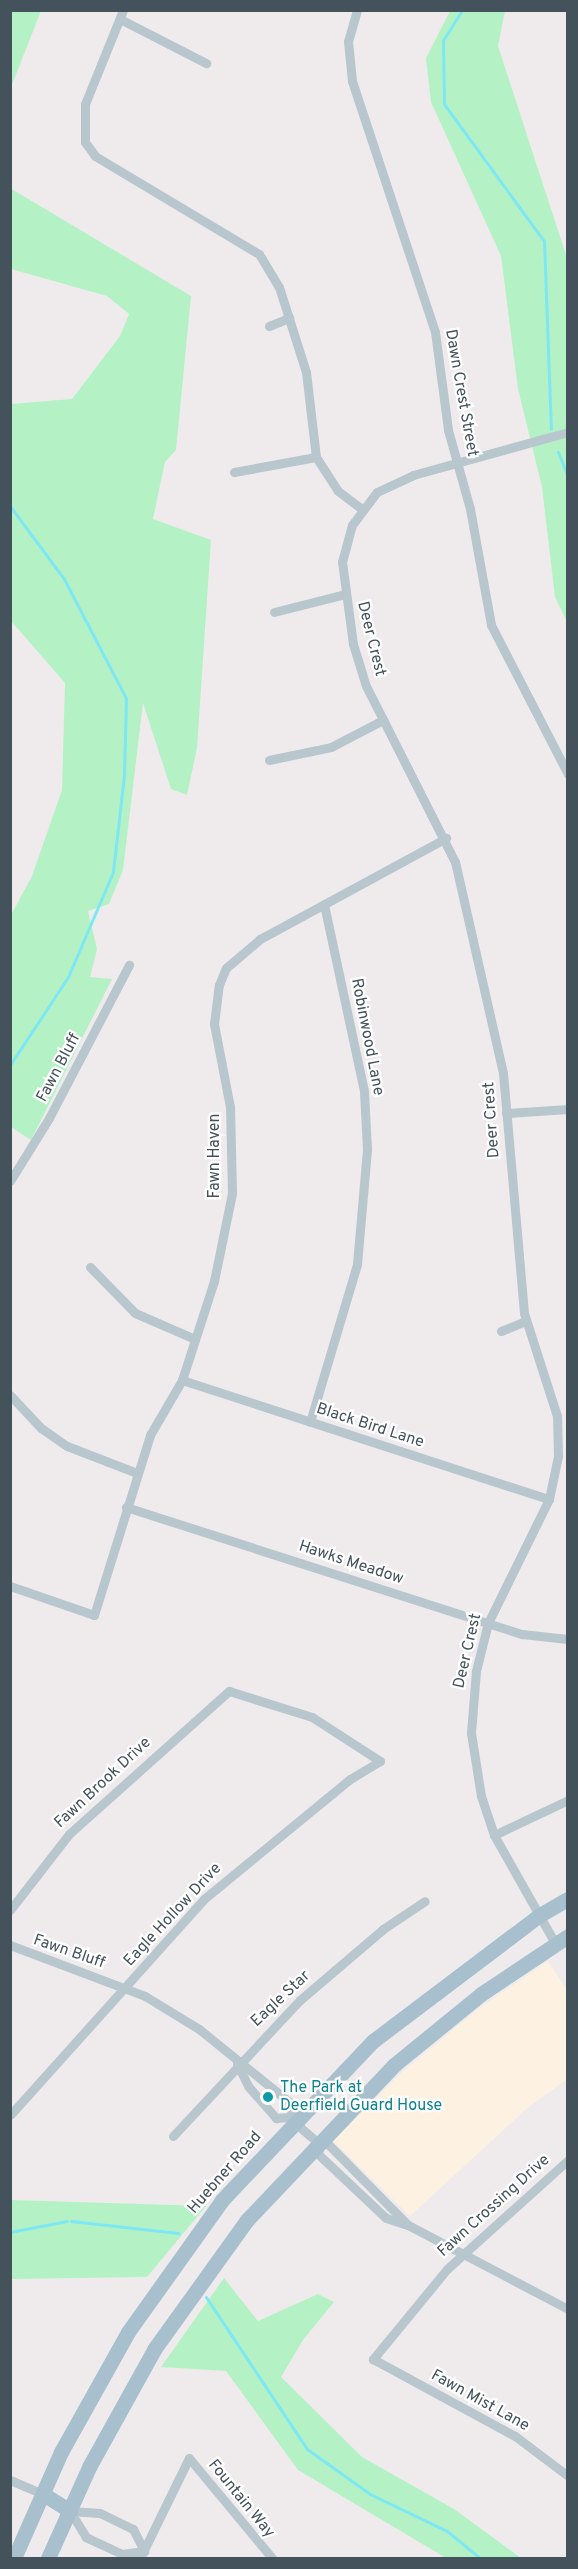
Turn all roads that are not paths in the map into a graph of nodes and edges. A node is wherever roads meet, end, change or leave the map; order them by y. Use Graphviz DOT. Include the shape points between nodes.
graph roads {
  1 [pos="357,10"];
  2 [pos="121,15"];
  3 [pos="206,63"];
  4 [pos="289,318"];
  5 [pos="269,326"];
  6 [pos="567,432"];
  7 [pos="316,457"];
  8 [pos="457,462"];
  9 [pos="234,472"];
  10 [pos="362,509"];
  11 [pos="345,594"];
  12 [pos="274,612"];
  13 [pos="383,720"];
  14 [pos="269,760"];
  15 [pos="567,774"];
  16 [pos="446,838"];
  17 [pos="324,904"];
  18 [pos="129,965"];
  19 [pos="567,1109"];
  20 [pos="506,1113"];
  21 [pos="10,1181"];
  22 [pos="90,1267"];
  23 [pos="526,1321"];
  24 [pos="501,1331"];
  25 [pos="195,1339"];
  26 [pos="182,1380"];
  27 [pos="10,1395"];
  28 [pos="310,1422"];
  29 [pos="137,1473"];
  30 [pos="549,1499"];
  31 [pos="126,1507"];
  32 [pos="10,1586"];
  33 [pos="488,1623"];
  34 [pos="567,1639"];
  35 [pos="229,1691"];
  36 [pos="567,1800"];
  37 [pos="494,1835"];
  38 [pos="567,1899"];
  39 [pos="424,1901"];
  40 [pos="10,1910"];
  41 [pos="538,1916"];
  42 [pos="561,1939"];
  43 [pos="10,1946"];
  44 [pos="126,1989"];
  45 [pos="237,2064"];
  46 [pos="10,2115"];
  47 [pos="291,2120"];
  48 [pos="173,2136"];
  49 [pos="318,2143"];
  50 [pos="567,2160"];
  51 [pos="408,2225"];
  52 [pos="463,2253"];
  53 [pos="567,2309"];
  54 [pos="373,2360"];
  55 [pos="567,2476"];
  56 [pos="10,2481"];
  57 [pos="43,2494"];
  58 [pos="70,2511"];
  59 [pos="142,2555"];
  60 [pos="14,2559"];
  61 [pos="48,2559"];
  62 [pos="272,2559"];
  1 -- 8 [label="street, Dawn Crest Street" via="348,41 352,81 435,332"];
  2 -- 3 [label="street"];
  2 -- 4 [label="street" via="85,104 85,142 95,156 252,247 271,269"];
  4 -- 5 [label="street"];
  4 -- 7 [label="street" via="306,372"];
  6 -- 8 [label="street, Deer Crest"];
  7 -- 9 [label="street"];
  7 -- 10 [label="street" via="338,491"];
  8 -- 10 [label="street, Deer Crest" via="395,482"];
  8 -- 15 [label="street, Dawn Crest Street" via="491,625"];
  10 -- 11 [label="street, Deer Crest" via="343,552"];
  11 -- 12 [label="street"];
  11 -- 13 [label="street, Deer Crest" via="360,667"];
  13 -- 14 [label="street" via="331,747"];
  13 -- 16 [label="street, Deer Crest"];
  16 -- 17 [label="street, Fawn Haven"];
  16 -- 20 [label="street, Deer Crest" via="503,1073"];
  17 -- 25 [label="street, Fawn Haven" via="244,949 231,961 219,985 214,1024 230,1107 232,1193 225,1238"];
  17 -- 28 [label="street, Robinwood Lane" via="364,1091 367,1149 357,1264"];
  18 -- 21 [label="street, Fawn Bluff" via="49,1118"];
  19 -- 20 [label="street"];
  20 -- 23 [label="street, Deer Crest"];
  22 -- 25 [label="street" via="135,1313"];
  23 -- 24 [label="street"];
  23 -- 30 [label="street, Deer Crest" via="557,1416 558,1456"];
  25 -- 26 [label="street, Fawn Haven"];
  26 -- 28 [label="street, Black Bird Lane"];
  26 -- 29 [label="street, Fawn Haven" via="150,1435"];
  27 -- 29 [label="street" via="67,1446"];
  28 -- 30 [label="street, Black Bird Lane"];
  29 -- 31 [label="street, Fawn Haven"];
  30 -- 33 [label="street, Deer Crest"];
  31 -- 32 [label="street, Fawn Haven" via="94,1615"];
  31 -- 33 [label="street, Hawks Meadow"];
  33 -- 34 [label="street, Hawks Meadow" via="534,1637"];
  33 -- 37 [label="street, Deer Crest" via="476,1671 471,1733 481,1796"];
  35 -- 40 [label="street, Fawn Brook Drive" via="69,1834"];
  35 -- 44 [label="street, Eagle Hollow Drive" via="312,1717 380,1761 244,1863 204,1899"];
  36 -- 37 [label="street"];
  37 -- 41 [label="street, Deer Crest"];
  38 -- 41 [label="main road, Huebner Road"];
  39 -- 45 [label="street, Eagle Star" via="300,2000"];
  41 -- 42 [label="street, Deer Crest"];
  41 -- 47 [label="main road, Huebner Road" via="373,2041"];
  42 -- 49 [label="main road" via="481,1994 394,2065"];
  43 -- 44 [label="street, Fawn Bluff"];
  44 -- 45 [label="street, Fawn Bluff" via="167,2008"];
  44 -- 46 [label="street, Eagle Hollow Drive"];
  45 -- 47 [label="street, Fawn Bluff" via="248,2086 276,2118"];
  45 -- 47 [label="street, Fawn Bluff" via="289,2102"];
  45 -- 48 [label="street, Eagle Star"];
  47 -- 49 [label="street"];
  47 -- 57 [label="main road, Huebner Road" via="222,2200 141,2312 62,2452"];
  49 -- 51 [label="street" via="328,2144"];
  49 -- 51 [label="street" via="318,2154 380,2214"];
  49 -- 58 [label="main road" via="247,2220 167,2329"];
  50 -- 52 [label="street, Fawn Crossing Drive"];
  51 -- 52 [label="street"];
  52 -- 53 [label="street"];
  52 -- 54 [label="street, Fawn Crossing Drive"];
  54 -- 55 [label="street, Fawn Mist Lane" via="515,2436"];
  56 -- 57 [label="street"];
  57 -- 58 [label="main road"];
  57 -- 60 [label="main road, Huebner Road"];
  58 -- 59 [label="street" via="86,2537 122,2554"];
  58 -- 59 [label="street" via="100,2513 133,2529"];
  58 -- 61 [label="main road"];
  59 -- 62 [label="street, Fountain Way" via="189,2458"];
}
